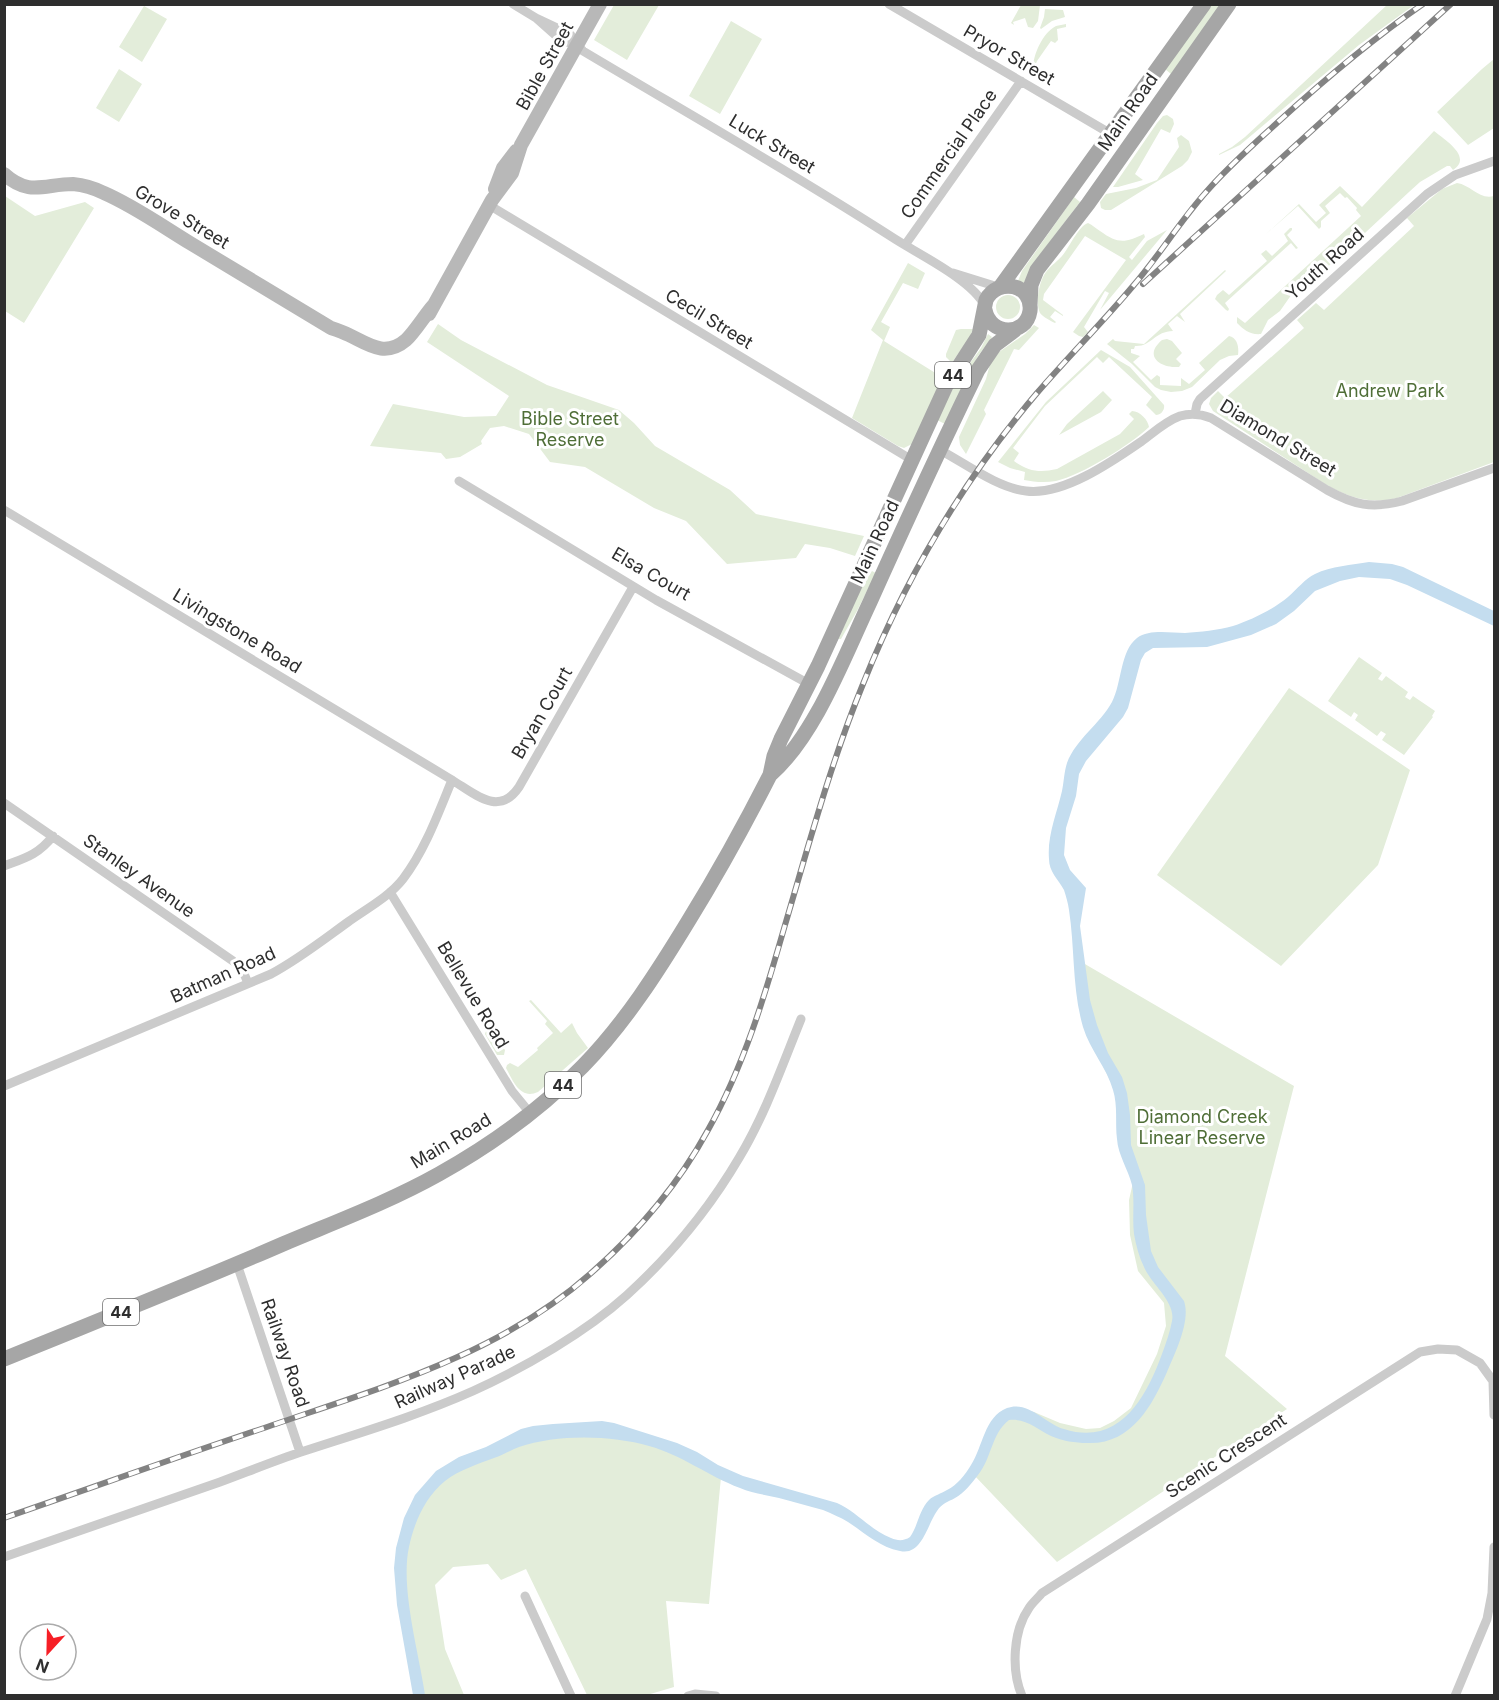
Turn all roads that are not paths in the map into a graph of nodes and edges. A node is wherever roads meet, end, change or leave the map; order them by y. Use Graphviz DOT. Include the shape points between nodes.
graph roads {
  1 [pos="513,4"];
  2 [pos="600,4"];
  3 [pos="890,4"];
  4 [pos="1204,4"];
  5 [pos="1228,4"];
  6 [pos="577,45"];
  7 [pos="1021,81"];
  8 [pos="1161,100"];
  9 [pos="1125,115"];
  10 [pos="1111,134"];
  11 [pos="1494,161"];
  12 [pos="1085,172"];
  13 [pos="4,174"];
  14 [pos="490,202"];
  15 [pos="1088,204"];
  16 [pos="905,245"];
  17 [pos="950,272"];
  18 [pos="1000,287"];
  19 [pos="1030,305"];
  20 [pos="985,308"];
  21 [pos="1018,328"];
  22 [pos="398,350"];
  23 [pos="1195,414"];
  24 [pos="921,441"];
  25 [pos="940,450"];
  26 [pos="912,460"];
  27 [pos="1494,468"];
  28 [pos="930,469"];
  29 [pos="459,481"];
  30 [pos="4,510"];
  31 [pos="633,587"];
  32 [pos="809,684"];
  33 [pos="827,693"];
  34 [pos="770,776"];
  35 [pos="452,780"];
  36 [pos="4,803"];
  37 [pos="53,836"];
  38 [pos="4,866"];
  39 [pos="390,892"];
  40 [pos="248,983"];
  41 [pos="801,1019"];
  42 [pos="4,1086"];
  43 [pos="530,1113"];
  44 [pos="237,1264"];
  45 [pos="4,1359"];
  46 [pos="1494,1415"];
  47 [pos="300,1452"];
  48 [pos="1494,1547"];
  49 [pos="4,1557"];
  50 [pos="1493,1594"];
  51 [pos="525,1596"];
  52 [pos="571,1695"];
  53 [pos="688,1695"];
  54 [pos="716,1695"];
  55 [pos="1022,1695"];
  56 [pos="1455,1695"];
  1 -- 6 [label="street, Luck Street" via="570,34"];
  2 -- 6 [label="street, Bible Street"];
  3 -- 7 [label="street, Pryor Street"];
  4 -- 9 [label="main road, Main Road / 44"];
  5 -- 8 [label="main road, Main Road / 44"];
  6 -- 14 [label="street, Bible Street" via="521,145 503,168"];
  6 -- 16 [label="street, Luck Street"];
  7 -- 10 [label="street, Pryor Street"];
  7 -- 16 [label="street, Commercial Place"];
  8 -- 9 [label="main road"];
  8 -- 15 [label="main road, Main Road / 44"];
  9 -- 10 [label="main road, Main Road / 44"];
  10 -- 12 [label="main road, Main Road / 44"];
  11 -- 23 [label="street, Youth Road" via="1455,175 1426,194 1200,399"];
  12 -- 15 [label="main road"];
  12 -- 18 [label="main road, Main Road / 44"];
  13 -- 22 [label="street, Grove Street" via="26,187 72,184 107,194 330,328 366,354 389,357"];
  14 -- 22 [label="street, Bible Street" via="417,342 405,352"];
  14 -- 26 [label="street, Cecil Street"];
  15 -- 19 [label="main road, Main Road / 44" via="1037,270"];
  16 -- 17 [label="street, Luck Street"];
  17 -- 18 [label="street, Luck Street"];
  17 -- 20 [label="street, Luck Street" via="974,291"];
  18 -- 19 [label="main road" via="1012,286 1022,291"];
  18 -- 20 [label="main road, 44" via="989,295"];
  19 -- 21 [label="main road, 44" via="1027,319"];
  20 -- 21 [label="main road" via="994,327 1008,331"];
  20 -- 24 [label="main road, Main Road / 44" via="979,335 946,387"];
  21 -- 25 [label="main road, Main Road / 44" via="988,353"];
  23 -- 25 [label="street, Diamond Street" via="1168,421 1079,479 1036,492 1011,487"];
  23 -- 27 [label="street, Diamond Street" via="1211,418 1326,490 1363,505 1402,501"];
  24 -- 25 [label="main road, Diamond Street"];
  24 -- 26 [label="main road, Main Road / 44"];
  25 -- 28 [label="main road, Main Road / 44"];
  26 -- 28 [label="main road"];
  26 -- 32 [label="main road, Main Road / 44"];
  28 -- 33 [label="main road, Main Road / 44"];
  29 -- 31 [label="street, Elsa Court"];
  30 -- 35 [label="street, Livingstone Road"];
  31 -- 32 [label="street, Elsa Court"];
  31 -- 35 [label="street, Bryan Court" via="516,793 508,800 494,802"];
  32 -- 33 [label="main road, Elsa Court"];
  32 -- 34 [label="main road, Main Road / 44" via="777,748"];
  33 -- 34 [label="main road, Main Road / 44" via="797,747"];
  34 -- 43 [label="main road, Main Road / 44" via="646,988 599,1049"];
  35 -- 39 [label="street, Batman Road" via="427,839"];
  36 -- 37 [label="street, Stanley Avenue"];
  37 -- 38 [label="street" via="37,852"];
  37 -- 40 [label="street, Stanley Avenue" via="233,961"];
  39 -- 40 [label="street, Batman Road" via="285,966"];
  39 -- 43 [label="street, Bellevue Road" via="512,1091"];
  40 -- 42 [label="street, Batman Road"];
  41 -- 47 [label="street, Railway Parade" via="740,1157 678,1244 627,1295 596,1321 483,1386 408,1417"];
  43 -- 44 [label="main road, Main Road / 44" via="437,1175"];
  44 -- 45 [label="main road, Main Road / 44"];
  44 -- 47 [label="street, Railway Road"];
  46 -- 55 [label="street, Scenic Crescent" via="1493,1381 1480,1363 1457,1350 1420,1352 1042,1593 1028,1608 1019,1629 1015,1654"];
  47 -- 49 [label="street, Railway Parade"];
  48 -- 50 [label="street"];
  50 -- 56 [label="street" via="1487,1619"];
  51 -- 52 [label="street"];
  53 -- 54 [label="street"];
}
